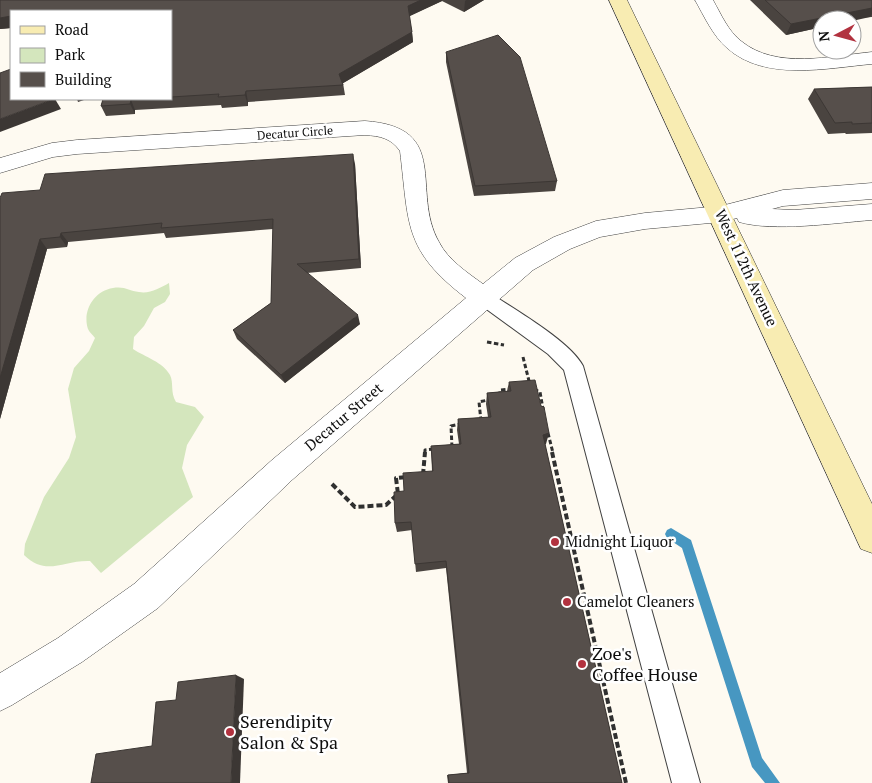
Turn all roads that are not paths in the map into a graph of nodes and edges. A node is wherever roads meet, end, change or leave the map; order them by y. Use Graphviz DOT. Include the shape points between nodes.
graph roads {
  1 [pos="618,0"];
  2 [pos="704,0"];
  3 [pos="872,58"];
  4 [pos="0,166"];
  5 [pos="872,191"];
  6 [pos="872,212"];
  7 [pos="721,214"];
  8 [pos="484,298"];
  9 [pos="872,538"];
  10 [pos="0,693"];
  11 [pos="686,783"];
  1 -- 7 [label="main road, West 112th Avenue"];
  2 -- 3 [label="street" via="724,34 733,44 755,57 791,64"];
  4 -- 8 [label="street, Decatur Circle" via="52,150 77,147 365,128 390,130 406,141 411,151 423,231 430,248 462,282"];
  5 -- 7 [label="street" via="783,198"];
  6 -- 7 [label="street" via="794,218"];
  7 -- 8 [label="street, Decatur Street" via="596,229 524,264"];
  7 -- 9 [label="main road, West 112th Avenue"];
  8 -- 10 [label="street, Decatur Street" via="282,470 146,596 70,650"];
  8 -- 11 [label="lane" via="555,348 573,366"];
}
